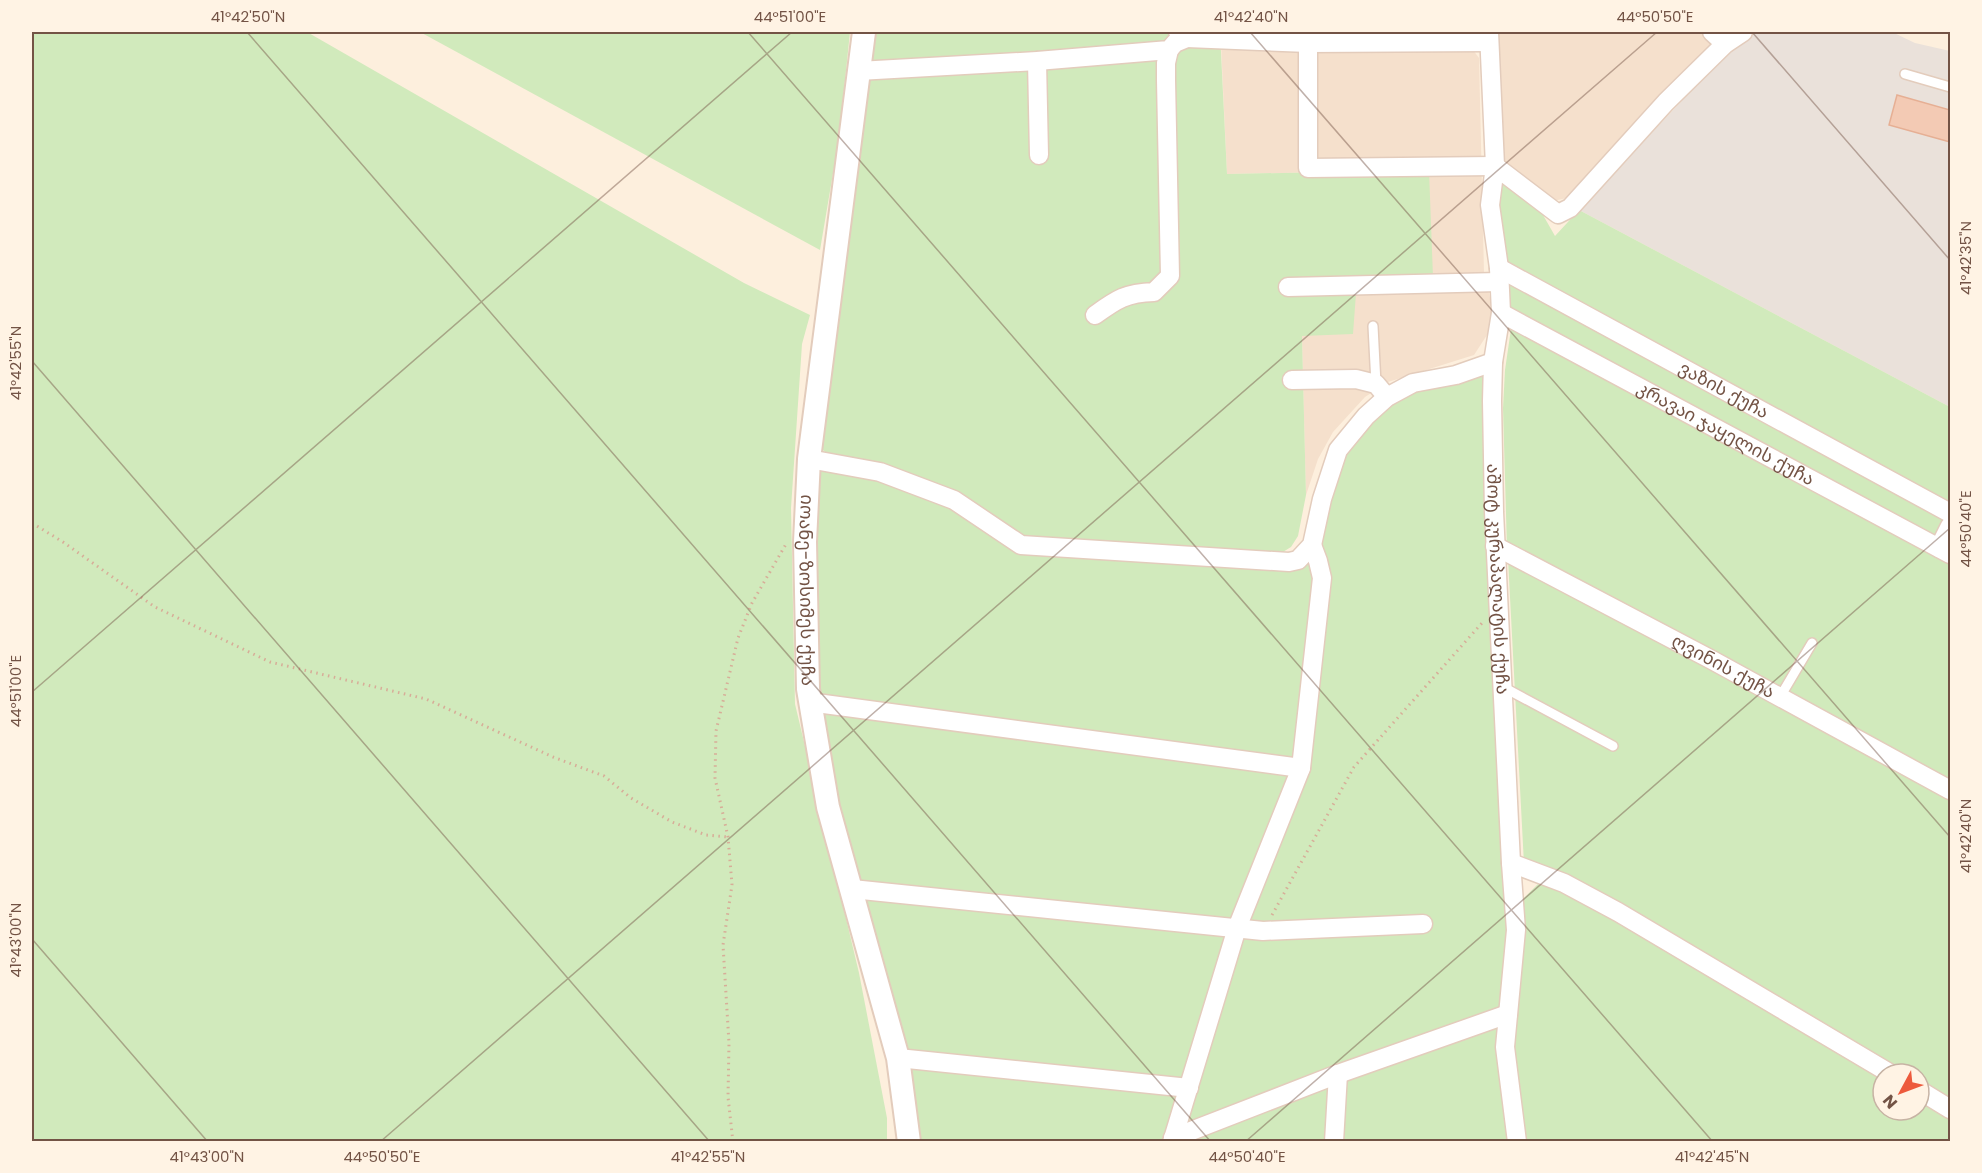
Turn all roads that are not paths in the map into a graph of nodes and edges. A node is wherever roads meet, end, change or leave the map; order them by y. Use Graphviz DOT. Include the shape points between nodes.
graph roads {
  1 [pos="864,32"];
  2 [pos="1743,32"];
  3 [pos="1182,35"];
  4 [pos="1489,37"];
  5 [pos="1719,38"];
  6 [pos="1308,43"];
  7 [pos="1169,50"];
  8 [pos="1036,61"];
  9 [pos="858,71"];
  10 [pos="1905,74"];
  11 [pos="1950,87"];
  12 [pos="1039,155"];
  13 [pos="1495,166"];
  14 [pos="1499,275"];
  15 [pos="1288,287"];
  16 [pos="1501,313"];
  17 [pos="1095,315"];
  18 [pos="1373,326"];
  19 [pos="1493,362"];
  20 [pos="1292,380"];
  21 [pos="1382,391"];
  22 [pos="808,459"];
  23 [pos="1950,513"];
  24 [pos="1950,526"];
  25 [pos="1312,545"];
  26 [pos="1496,546"];
  27 [pos="1945,551"];
  28 [pos="1812,643"];
  29 [pos="1503,687"];
  30 [pos="1780,697"];
  31 [pos="809,702"];
  32 [pos="1613,746"];
  33 [pos="1301,768"];
  34 [pos="1950,790"];
  35 [pos="1511,863"];
  36 [pos="852,889"];
  37 [pos="1423,924"];
  38 [pos="1237,928"];
  39 [pos="1508,1014"];
  40 [pos="898,1058"];
  41 [pos="1871,1062"];
  42 [pos="1338,1074"];
  43 [pos="1189,1088"];
  44 [pos="1931,1097"];
  45 [pos="1950,1109"];
  46 [pos="1516,1134"];
  47 [pos="1173,1140"];
  48 [pos="909,1142"];
  49 [pos="1334,1142"];
  1 -- 9 [label="street, იოანე-ზოსიმეს ქუჩა"];
  2 -- 5 [label="street"];
  3 -- 6 [label="street"];
  3 -- 7 [label="street"];
  4 -- 6 [label="street"];
  4 -- 13 [label="street, აშოტ კურაპალატის ქუჩა"];
  5 -- 13 [label="street" via="1570,208 1558,214"];
  6 -- 13 [label="street" via="1308,168"];
  7 -- 8 [label="street"];
  7 -- 17 [label="street" via="1166,80 1170,276 1154,292 1133,293"];
  8 -- 9 [label="street"];
  8 -- 12 [label="street"];
  9 -- 22 [label="street, იოანე-ზოსიმეს ქუჩა"];
  10 -- 11 [label="lane"];
  13 -- 14 [label="street, აშოტ კურაპალატის ქუჩა" via="1490,205"];
  14 -- 15 [label="street"];
  14 -- 16 [label="street, აშოტ კურაპალატის ქუჩა"];
  14 -- 23 [label="street, ვაზის ქუჩა"];
  16 -- 19 [label="street, აშოტ კურაპალატის ქუჩა"];
  16 -- 27 [label="street, კრავაი ჯაყელის ქუჩა"];
  18 -- 21 [label="lane"];
  19 -- 21 [label="street" via="1456,375"];
  19 -- 26 [label="street, აშოტ კურაპალატის ქუჩა"];
  20 -- 21 [label="street" via="1356,379"];
  21 -- 25 [label="street" via="1338,450"];
  22 -- 25 [label="street" via="880,472 954,500 1021,545 1289,562 1298,560"];
  22 -- 31 [label="street, იოანე-ზოსიმეს ქუჩა" via="805,542"];
  24 -- 27 [label="street"];
  25 -- 33 [label="street" via="1322,578"];
  26 -- 29 [label="street, აშოტ კურაპალატის ქუჩა"];
  26 -- 30 [label="street, ღვინის ქუჩა"];
  28 -- 30 [label="lane"];
  29 -- 32 [label="lane"];
  29 -- 35 [label="street, აშოტ კურაპალატის ქუჩა"];
  30 -- 34 [label="street, ღვინის ქუჩა"];
  31 -- 33 [label="street"];
  31 -- 36 [label="street, იოანე-ზოსიმეს ქუჩა" via="828,807"];
  33 -- 38 [label="street"];
  35 -- 39 [label="street, აშოტ კურაპალატის ქუჩა" via="1516,930"];
  35 -- 41 [label="street" via="1564,883 1618,912"];
  36 -- 38 [label="street"];
  36 -- 40 [label="street, იოანე-ზოსიმეს ქუჩა"];
  37 -- 38 [label="street" via="1263,931"];
  38 -- 43 [label="street"];
  39 -- 42 [label="street"];
  39 -- 46 [label="street, აშოტ კურაპალატის ქუჩა" via="1505,1047"];
  40 -- 43 [label="street"];
  40 -- 48 [label="street, იოანე-ზოსიმეს ქუჩა"];
  42 -- 47 [label="street"];
  42 -- 49 [label="street"];
  43 -- 47 [label="street"];
  44 -- 45 [label="street"];
}
